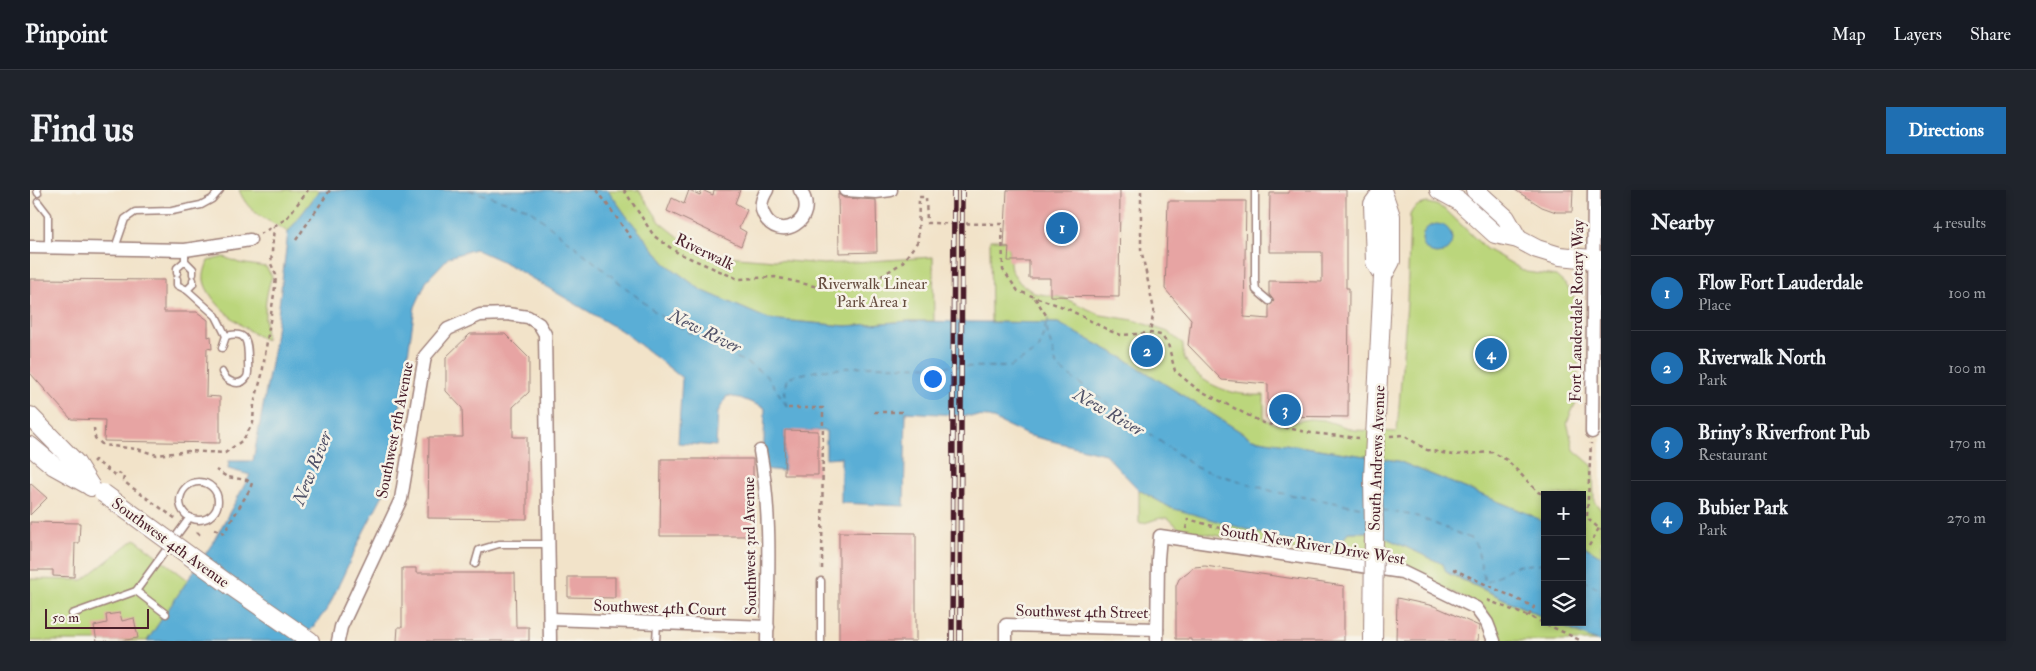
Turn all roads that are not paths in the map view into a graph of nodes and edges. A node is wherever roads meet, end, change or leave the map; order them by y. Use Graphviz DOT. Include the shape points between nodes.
graph roads {
  1 [pos="220,190"];
  2 [pos="767,190"];
  3 [pos="800,190"];
  4 [pos="845,190"];
  5 [pos="891,190"];
  6 [pos="1256,190"];
  7 [pos="1439,190"];
  8 [pos="1475,190"];
  9 [pos="1594,190"];
  10 [pos="1381,192"];
  11 [pos="38,202"];
  12 [pos="1518,239"];
  13 [pos="250,240"];
  14 [pos="30,247"];
  15 [pos="48,247"];
  16 [pos="115,248"];
  17 [pos="185,255"];
  18 [pos="1597,260"];
  19 [pos="187,290"];
  20 [pos="1269,301"];
  21 [pos="226,336"];
  22 [pos="222,348"];
  23 [pos="222,372"];
  24 [pos="30,416"];
  25 [pos="1592,432"];
  26 [pos="30,446"];
  27 [pos="760,451"];
  28 [pos="97,490"];
  29 [pos="190,517"];
  30 [pos="549,544"];
  31 [pos="475,564"];
  32 [pos="822,580"];
  33 [pos="136,591"];
  34 [pos="72,614"];
  35 [pos="166,614"];
  36 [pos="551,619"];
  37 [pos="657,623"];
  38 [pos="768,627"];
  39 [pos="1157,635"];
  40 [pos="310,641"];
  41 [pos="338,641"];
  42 [pos="550,641"];
  43 [pos="656,641"];
  44 [pos="768,641"];
  45 [pos="821,641"];
  46 [pos="1006,641"];
  47 [pos="1373,641"];
  48 [pos="1494,641"];
  1 -- 16 [label="lane" via="200,205 172,211 135,212 126,219"];
  2 -- 3 [label="street" via="761,204 762,211 770,224 784,228 792,227 803,218 806,203"];
  4 -- 5 [label="street"];
  6 -- 20 [label="lane" via="1256,290"];
  7 -- 12 [label="main road" via="1459,201 1495,234"];
  8 -- 12 [label="main road" via="1506,218"];
  9 -- 18 [label="street, Fort Lauderdale Rotary Way"];
  10 -- 47 [label="main road, South Andrews Avenue, bridge" via="1373,204 1375,262 1383,276 1373,479"];
  11 -- 15 [label="lane" via="48,215"];
  12 -- 18 [label="main road" via="1560,256"];
  13 -- 17 [label="street"];
  14 -- 15 [label="street"];
  15 -- 16 [label="street"];
  16 -- 17 [label="street"];
  17 -- 19 [label="lane" via="193,269 193,284"];
  17 -- 19 [label="lane" via="177,268 177,285"];
  18 -- 25 [label="street, Fort Lauderdale Rotary Way"];
  19 -- 21 [label="lane" via="216,316"];
  21 -- 22 [label="lane"];
  21 -- 23 [label="lane" via="236,334 244,337 248,344 248,372 240,383 232,383"];
  24 -- 28 [label="main road" via="76,463"];
  26 -- 28 [label="main road, Southwest 4th Avenue" via="54,466"];
  27 -- 38 [label="street, Southwest 3rd Avenue" via="769,541"];
  28 -- 40 [label="main road, Southwest 4th Avenue, bridge"];
  29 -- 29 [label="lane" via="204,520 214,513 218,500 208,484 195,482 182,494 181,506"];
  29 -- 33 [label="lane"];
  30 -- 31 [label="lane" via="499,544 479,550"];
  30 -- 36 [label="street"];
  30 -- 41 [label="street, Southwest 5th Avenue" via="545,334 539,324 528,317 480,315 448,330 425,356 401,499 341,627"];
  32 -- 45 [label="lane"];
  33 -- 34 [label="lane"];
  33 -- 35 [label="lane"];
  36 -- 37 [label="street, Southwest 4th Court"];
  36 -- 42 [label="street"];
  37 -- 38 [label="street, Southwest 4th Court"];
  37 -- 43 [label="lane"];
  38 -- 44 [label="street, Southwest 3rd Avenue"];
  39 -- 46 [label="street, Southwest 4th Street" via="1006,625"];
  39 -- 48 [label="street, South New River Drive West" via="1160,536 1402,572 1476,608"];
}
